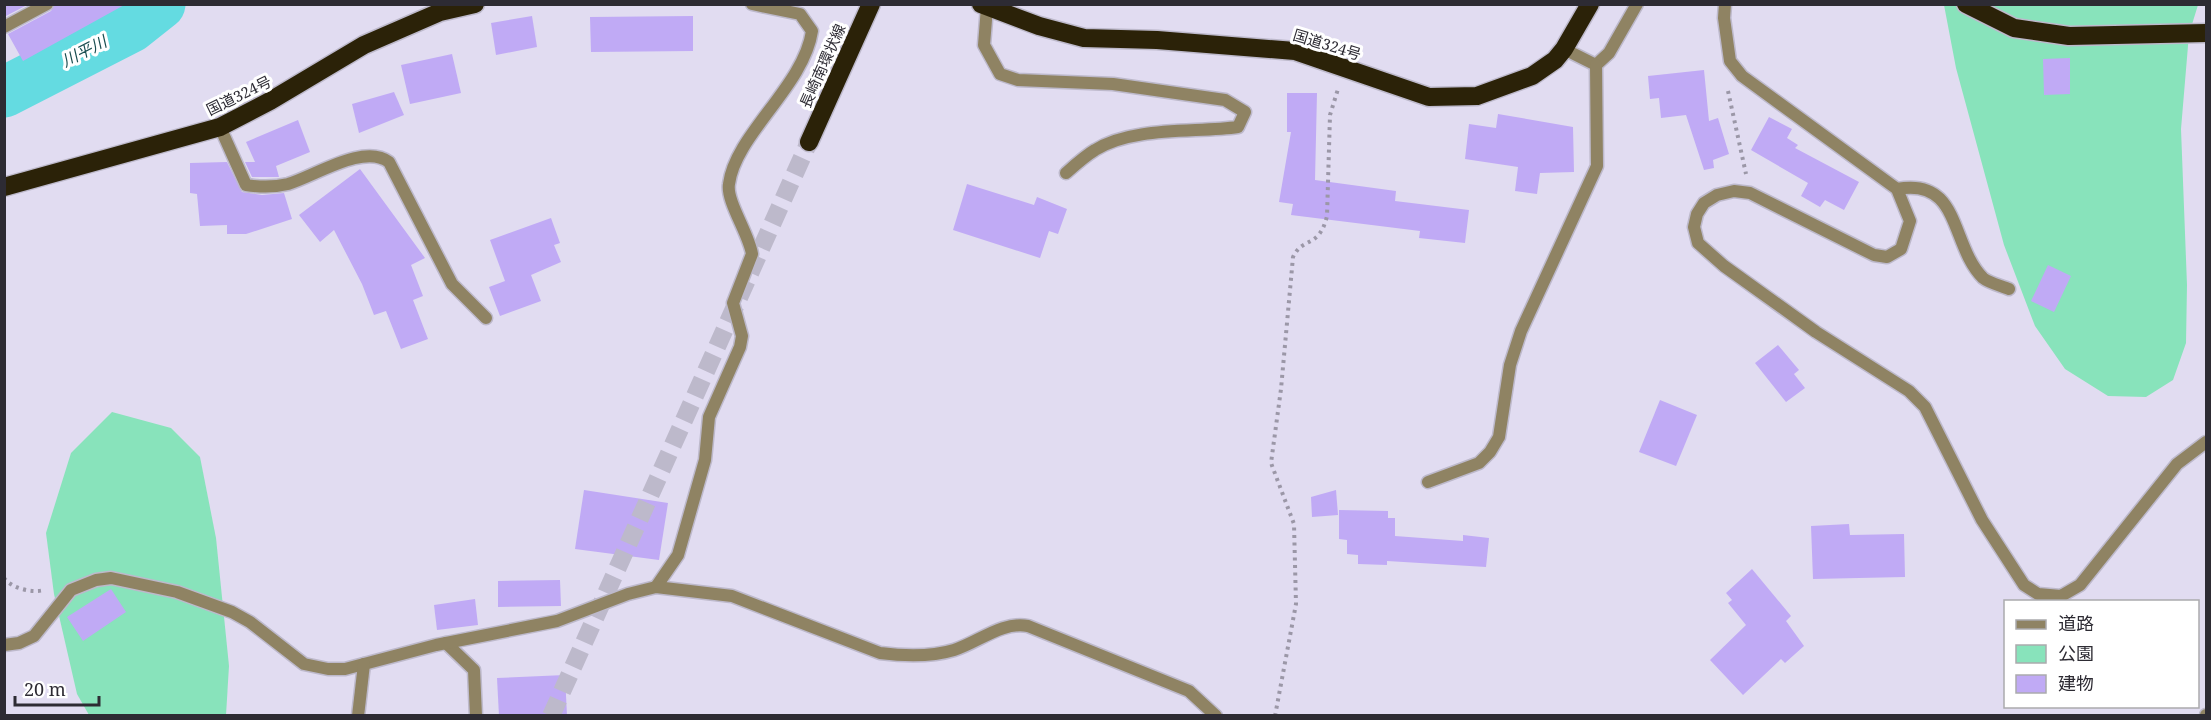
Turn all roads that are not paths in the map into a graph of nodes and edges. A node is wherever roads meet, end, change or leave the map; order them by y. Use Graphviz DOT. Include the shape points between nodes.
graph roads {
  1 [pos="47,4"];
  2 [pos="475,4"];
  3 [pos="752,4"];
  4 [pos="871,4"];
  5 [pos="1590,4"];
  6 [pos="1637,4"];
  7 [pos="1725,4"];
  8 [pos="1966,4"];
  9 [pos="984,6"];
  10 [pos="4,27"];
  11 [pos="2206,33"];
  12 [pos="1564,50"];
  13 [pos="1596,65"];
  14 [pos="220,127"];
  15 [pos="809,142"];
  16 [pos="1066,173"];
  17 [pos="4,187"];
  18 [pos="1897,189"];
  19 [pos="2009,289"];
  20 [pos="486,318"];
  21 [pos="2206,442"];
  22 [pos="1428,482"];
  23 [pos="656,587"];
  24 [pos="446,643"];
  25 [pos="4,645"];
  26 [pos="364,664"];
  27 [pos="358,716"];
  28 [pos="476,716"];
  29 [pos="1216,716"];
  1 -- 10 [label="street"];
  2 -- 14 [label="highway, 国道324号" via="440,12 364,45"];
  3 -- 23 [label="street" via="800,14 812,31 810,45 736,160 728,186 752,254 733,303 742,336 709,417 705,460 678,555"];
  4 -- 15 [label="highway, 長崎南環状線"];
  5 -- 12 [label="highway, 国道324号"];
  6 -- 13 [label="street" via="1609,53"];
  7 -- 18 [label="street" via="1730,61 1742,76"];
  8 -- 11 [label="highway" via="2014,28 2069,36"];
  9 -- 12 [label="highway, 国道324号" via="1084,38 1295,51 1429,97 1477,96 1532,76"];
  9 -- 16 [label="street" via="984,45 1000,74 1018,80 1113,84 1225,100 1245,112 1238,127 1169,130 1120,140 1096,149"];
  12 -- 13 [label="street"];
  13 -- 22 [label="street" via="1597,166 1521,332 1510,364 1499,437 1479,463"];
  14 -- 17 [label="highway, 国道324号"];
  14 -- 20 [label="street" via="246,185 286,184 358,157 389,162 452,284"];
  18 -- 19 [label="street" via="1912,186 1930,190 1944,201 1967,254 1984,279"];
  18 -- 21 [label="street" via="1910,221 1901,249 1887,257 1874,255 1750,193 1734,191 1704,202 1694,227 1698,243 1724,266 1816,332 1909,391 1924,407 1982,520 2024,585 2038,594 2061,596 2080,585 2161,482"];
  23 -- 24 [label="street" via="557,621"];
  23 -- 29 [label="street" via="732,596 880,652 901,656 953,650 1016,624 1028,626 1189,691"];
  24 -- 26 [label="street"];
  24 -- 28 [label="street" via="474,670"];
  25 -- 26 [label="street" via="34,636 72,590 111,578 177,592 232,612 304,664 345,669"];
  26 -- 27 [label="street"];
}
